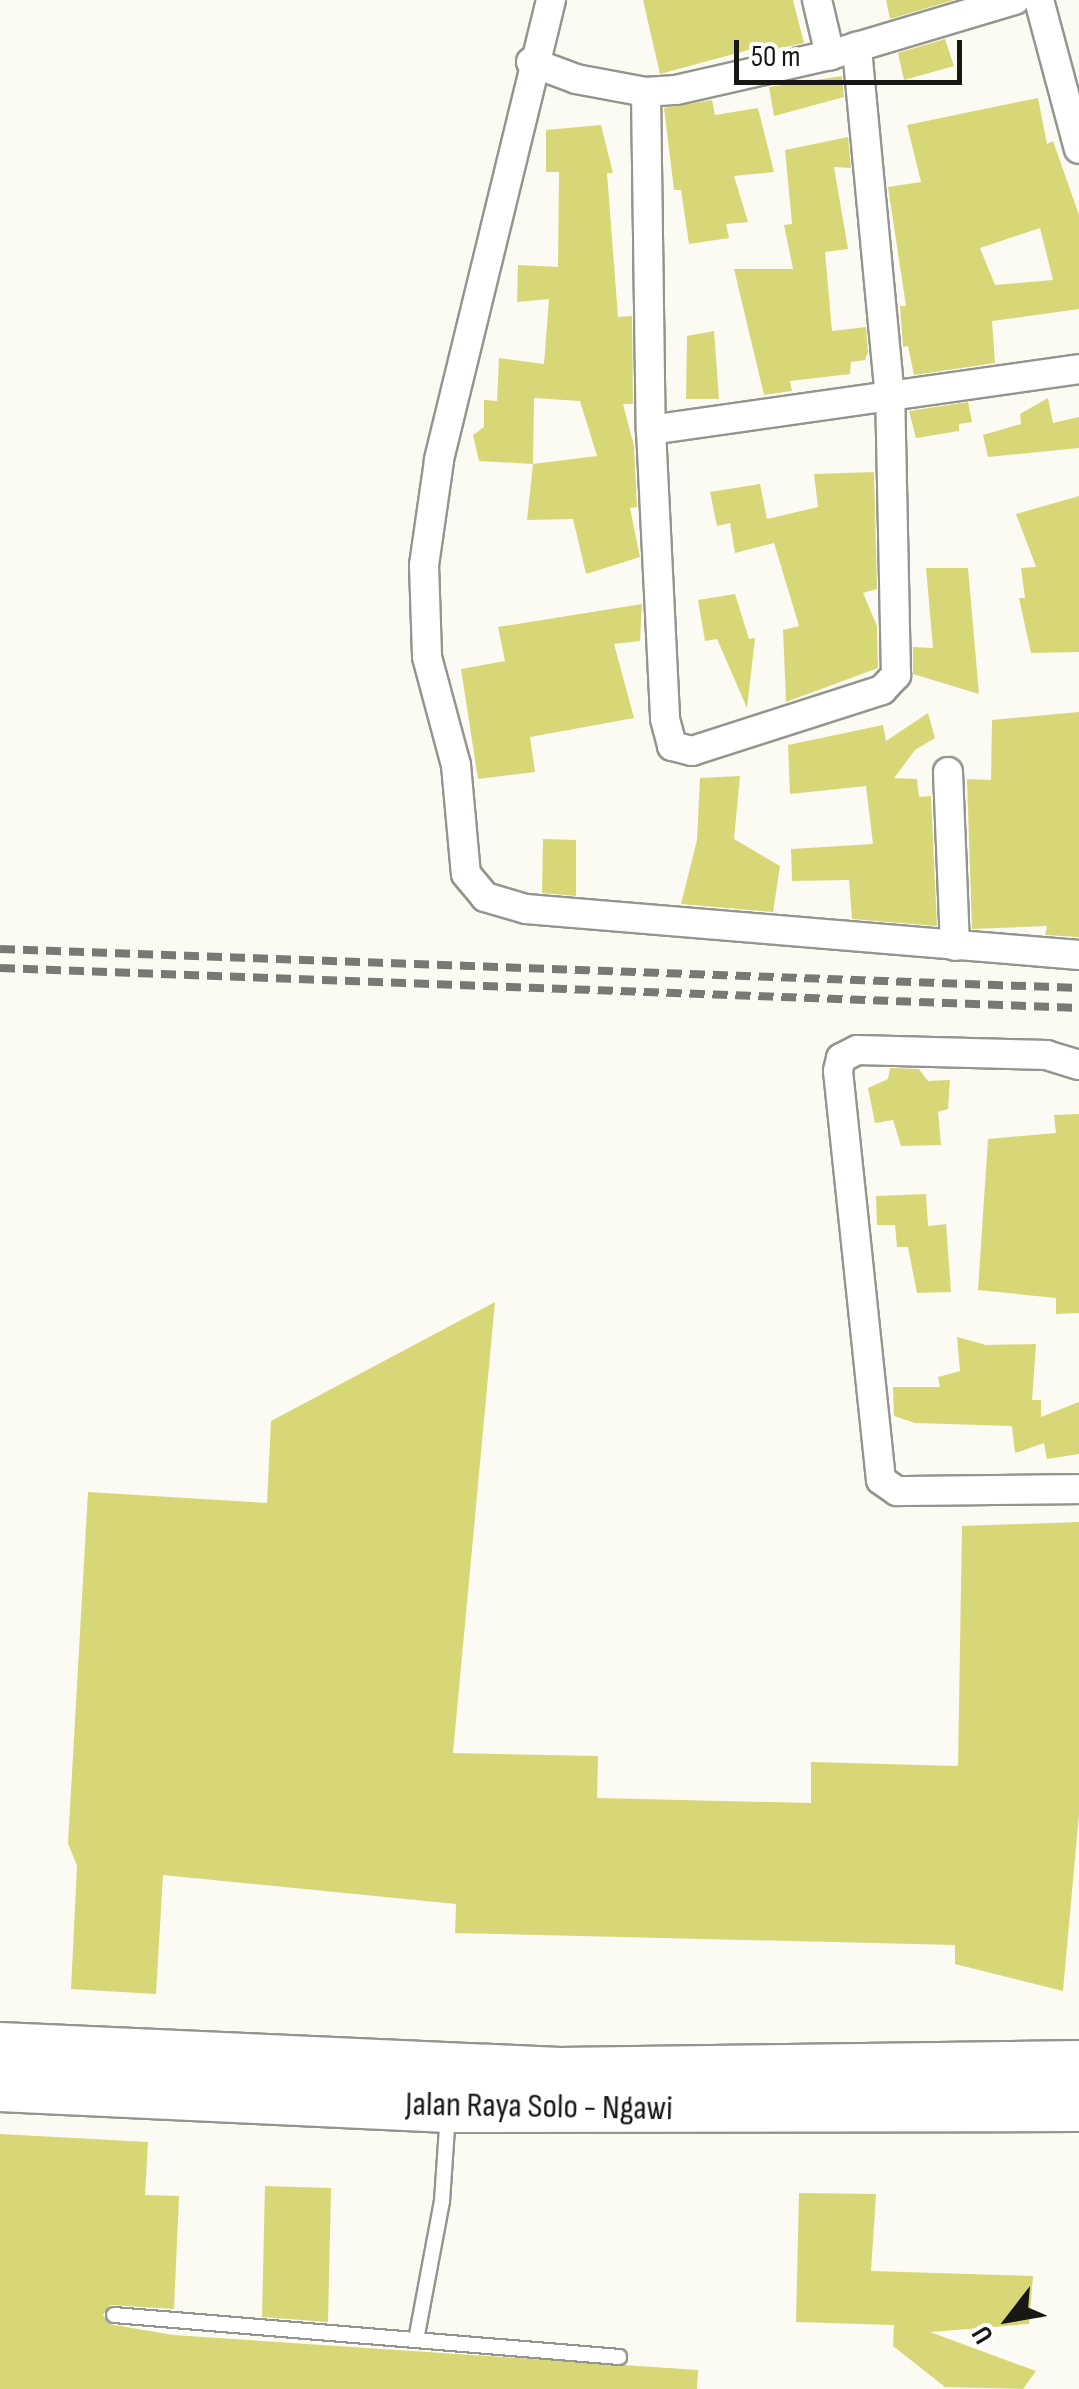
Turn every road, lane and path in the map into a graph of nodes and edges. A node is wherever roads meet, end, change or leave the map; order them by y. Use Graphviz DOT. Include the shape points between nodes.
graph roads {
  1 [pos="551,0"];
  2 [pos="817,0"];
  3 [pos="1014,0"];
  4 [pos="1040,0"];
  5 [pos="844,51"];
  6 [pos="531,62"];
  7 [pos="646,92"];
  8 [pos="1079,149"];
  9 [pos="1079,369"];
  10 [pos="890,398"];
  11 [pos="651,430"];
  12 [pos="948,772"];
  13 [pos="955,946"];
  14 [pos="1079,955"];
  15 [pos="1079,1065"];
  16 [pos="1079,1489"];
  17 [pos="0,2048"];
  18 [pos="1079,2066"];
  19 [pos="0,2086"];
  20 [pos="1079,2106"];
  21 [pos="449,2108"];
  22 [pos="114,2314"];
  23 [pos="416,2340"];
  24 [pos="619,2357"];
  1 -- 6 [label="street"];
  2 -- 5 [label="street"];
  3 -- 5 [label="street"];
  4 -- 8 [label="street"];
  5 -- 7 [label="street" via="710,84"];
  5 -- 10 [label="street"];
  6 -- 7 [label="street"];
  6 -- 13 [label="street" via="439,461 424,565 427,658 456,764 466,874 485,897 526,909"];
  7 -- 11 [label="street"];
  9 -- 10 [label="street"];
  10 -- 11 [label="street"];
  10 -- 11 [label="street" via="896,675 882,690 692,751 672,746 667,736"];
  12 -- 13 [label="street"];
  13 -- 14 [label="street"];
  15 -- 16 [label="street" via="1047,1055 857,1050 842,1058 838,1071 881,1480 898,1491"];
  17 -- 18 [label="highway, Jalan Raya Solo - Ngawi" via="559,2073"];
  19 -- 21 [label="highway, Jalan Raya Solo - Ngawi"];
  20 -- 21 [label="highway, Jalan Raya Solo - Ngawi"];
  21 -- 23 [label="lane" via="442,2201"];
  22 -- 23 [label="lane"];
  23 -- 24 [label="lane"];
}
